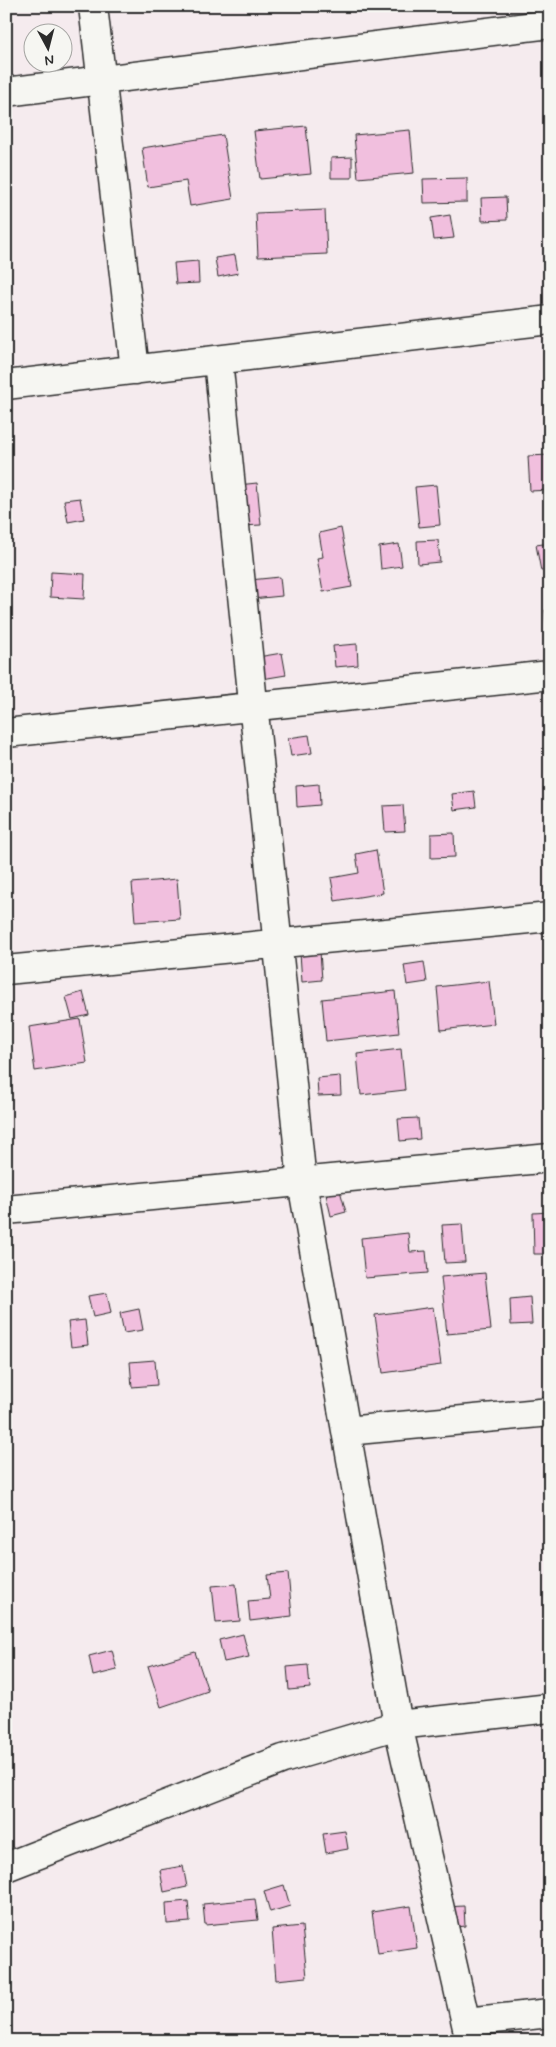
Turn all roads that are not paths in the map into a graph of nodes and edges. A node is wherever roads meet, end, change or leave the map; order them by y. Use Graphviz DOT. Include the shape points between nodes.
graph roads {
  1 [pos="92,6"];
  2 [pos="550,24"];
  3 [pos="101,80"];
  4 [pos="6,92"];
  5 [pos="550,320"];
  6 [pos="218,360"];
  7 [pos="135,370"];
  8 [pos="6,385"];
  9 [pos="550,675"];
  10 [pos="254,707"];
  11 [pos="6,732"];
  12 [pos="550,917"];
  13 [pos="278,944"];
  14 [pos="6,970"];
  15 [pos="550,1158"];
  16 [pos="302,1182"];
  17 [pos="6,1210"];
  18 [pos="550,1412"];
  19 [pos="346,1432"];
  20 [pos="550,1708"];
  21 [pos="398,1725"];
  22 [pos="6,1867"];
  23 [pos="550,2013"];
  24 [pos="468,2031"];
  1 -- 3 [label="street"];
  2 -- 3 [label="street"];
  3 -- 4 [label="street"];
  3 -- 7 [label="street"];
  5 -- 6 [label="street"];
  6 -- 7 [label="street"];
  6 -- 10 [label="street"];
  7 -- 8 [label="street"];
  9 -- 10 [label="street"];
  10 -- 11 [label="street"];
  10 -- 13 [label="street"];
  12 -- 13 [label="street"];
  13 -- 14 [label="street"];
  13 -- 16 [label="street"];
  15 -- 16 [label="street"];
  16 -- 17 [label="street"];
  16 -- 19 [label="street"];
  18 -- 19 [label="street"];
  19 -- 21 [label="street"];
  20 -- 21 [label="street"];
  21 -- 22 [label="street" via="283,1759"];
  21 -- 24 [label="street"];
  23 -- 24 [label="street"];
}
